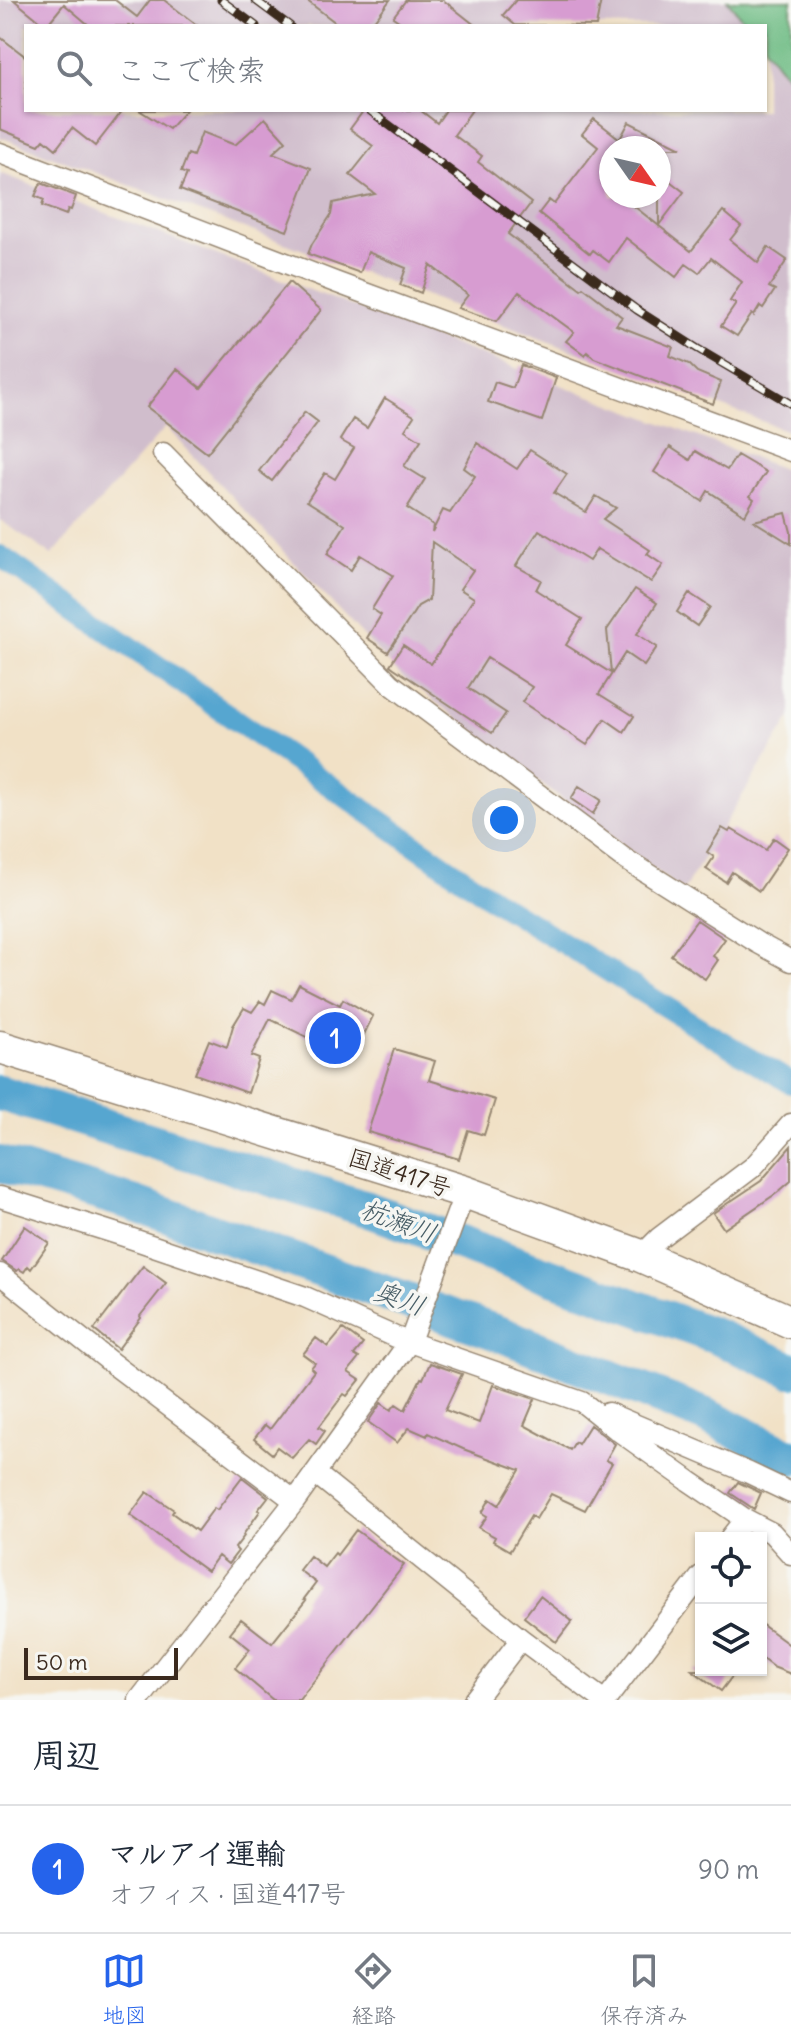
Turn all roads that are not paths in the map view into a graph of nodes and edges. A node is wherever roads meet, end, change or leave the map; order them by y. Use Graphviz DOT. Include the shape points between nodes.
graph roads {
  1 [pos="0,153"];
  2 [pos="791,451"];
  3 [pos="163,453"];
  4 [pos="791,961"];
  5 [pos="0,1047"];
  6 [pos="791,1124"];
  7 [pos="0,1197"];
  8 [pos="462,1202"];
  9 [pos="641,1256"];
  10 [pos="0,1274"];
  11 [pos="791,1322"];
  12 [pos="410,1341"];
  13 [pos="582,1402"];
  14 [pos="315,1473"];
  15 [pos="791,1493"];
  16 [pos="295,1501"];
  17 [pos="745,1519"];
  18 [pos="735,1532"];
  19 [pos="791,1554"];
  20 [pos="695,1584"];
  21 [pos="521,1639"];
  22 [pos="139,1700"];
  23 [pos="474,1700"];
  24 [pos="604,1700"];
  1 -- 2 [label="street"];
  3 -- 4 [label="street" via="391,684 625,859"];
  5 -- 8 [label="highway, 国道417号"];
  6 -- 9 [label="street" via="753,1167"];
  7 -- 12 [label="street" via="305,1297"];
  8 -- 9 [label="highway, 国道417号"];
  8 -- 12 [label="street"];
  9 -- 11 [label="highway, 国道417号"];
  10 -- 16 [label="street"];
  12 -- 13 [label="street"];
  12 -- 14 [label="street"];
  13 -- 15 [label="street"];
  13 -- 17 [label="street"];
  14 -- 16 [label="street"];
  14 -- 21 [label="street"];
  16 -- 22 [label="street"];
  17 -- 18 [label="street"];
  17 -- 19 [label="street" via="772,1533"];
  20 -- 24 [label="street"];
  21 -- 23 [label="street"];
  21 -- 24 [label="street"];
}
